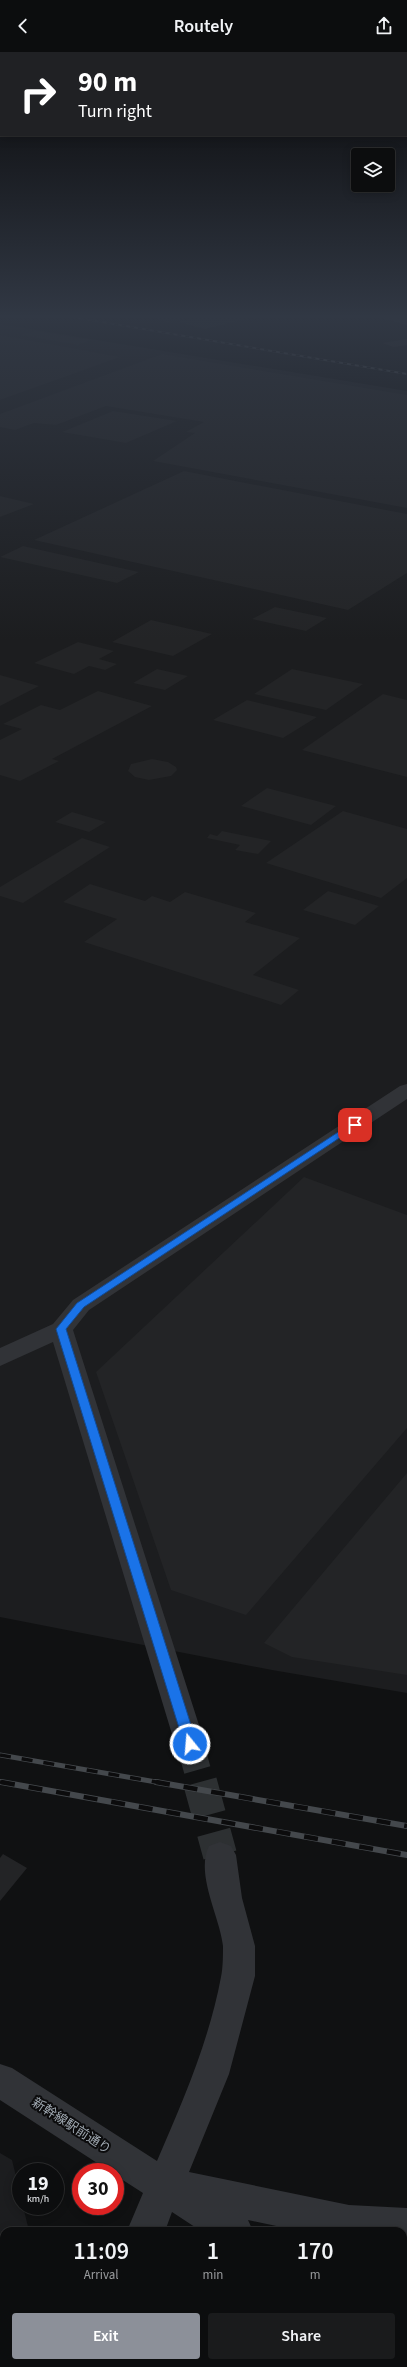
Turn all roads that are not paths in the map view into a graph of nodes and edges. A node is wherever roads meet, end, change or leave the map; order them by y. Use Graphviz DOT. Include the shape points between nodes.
graph roads {
  1 [pos="407,1090"];
  2 [pos="61,1329"];
  3 [pos="0,1358"];
  4 [pos="190,1744"];
  5 [pos="220,1854"];
  6 [pos="0,2080"];
  7 [pos="164,2184"];
  8 [pos="407,2226"];
  9 [pos="148,2227"];
  10 [pos="228,2227"];
  1 -- 2 [label="street" via="81,1305"];
  2 -- 3 [label="street"];
  2 -- 4 [label="street"];
  5 -- 7 [label="street" via="226,1898 239,1946 238,1976 212,2074"];
  6 -- 7 [label="street, 新幹線駅前通り"];
  7 -- 8 [label="street" via="349,2223"];
  7 -- 9 [label="street"];
  7 -- 10 [label="street, 新幹線駅前通り"];
}
